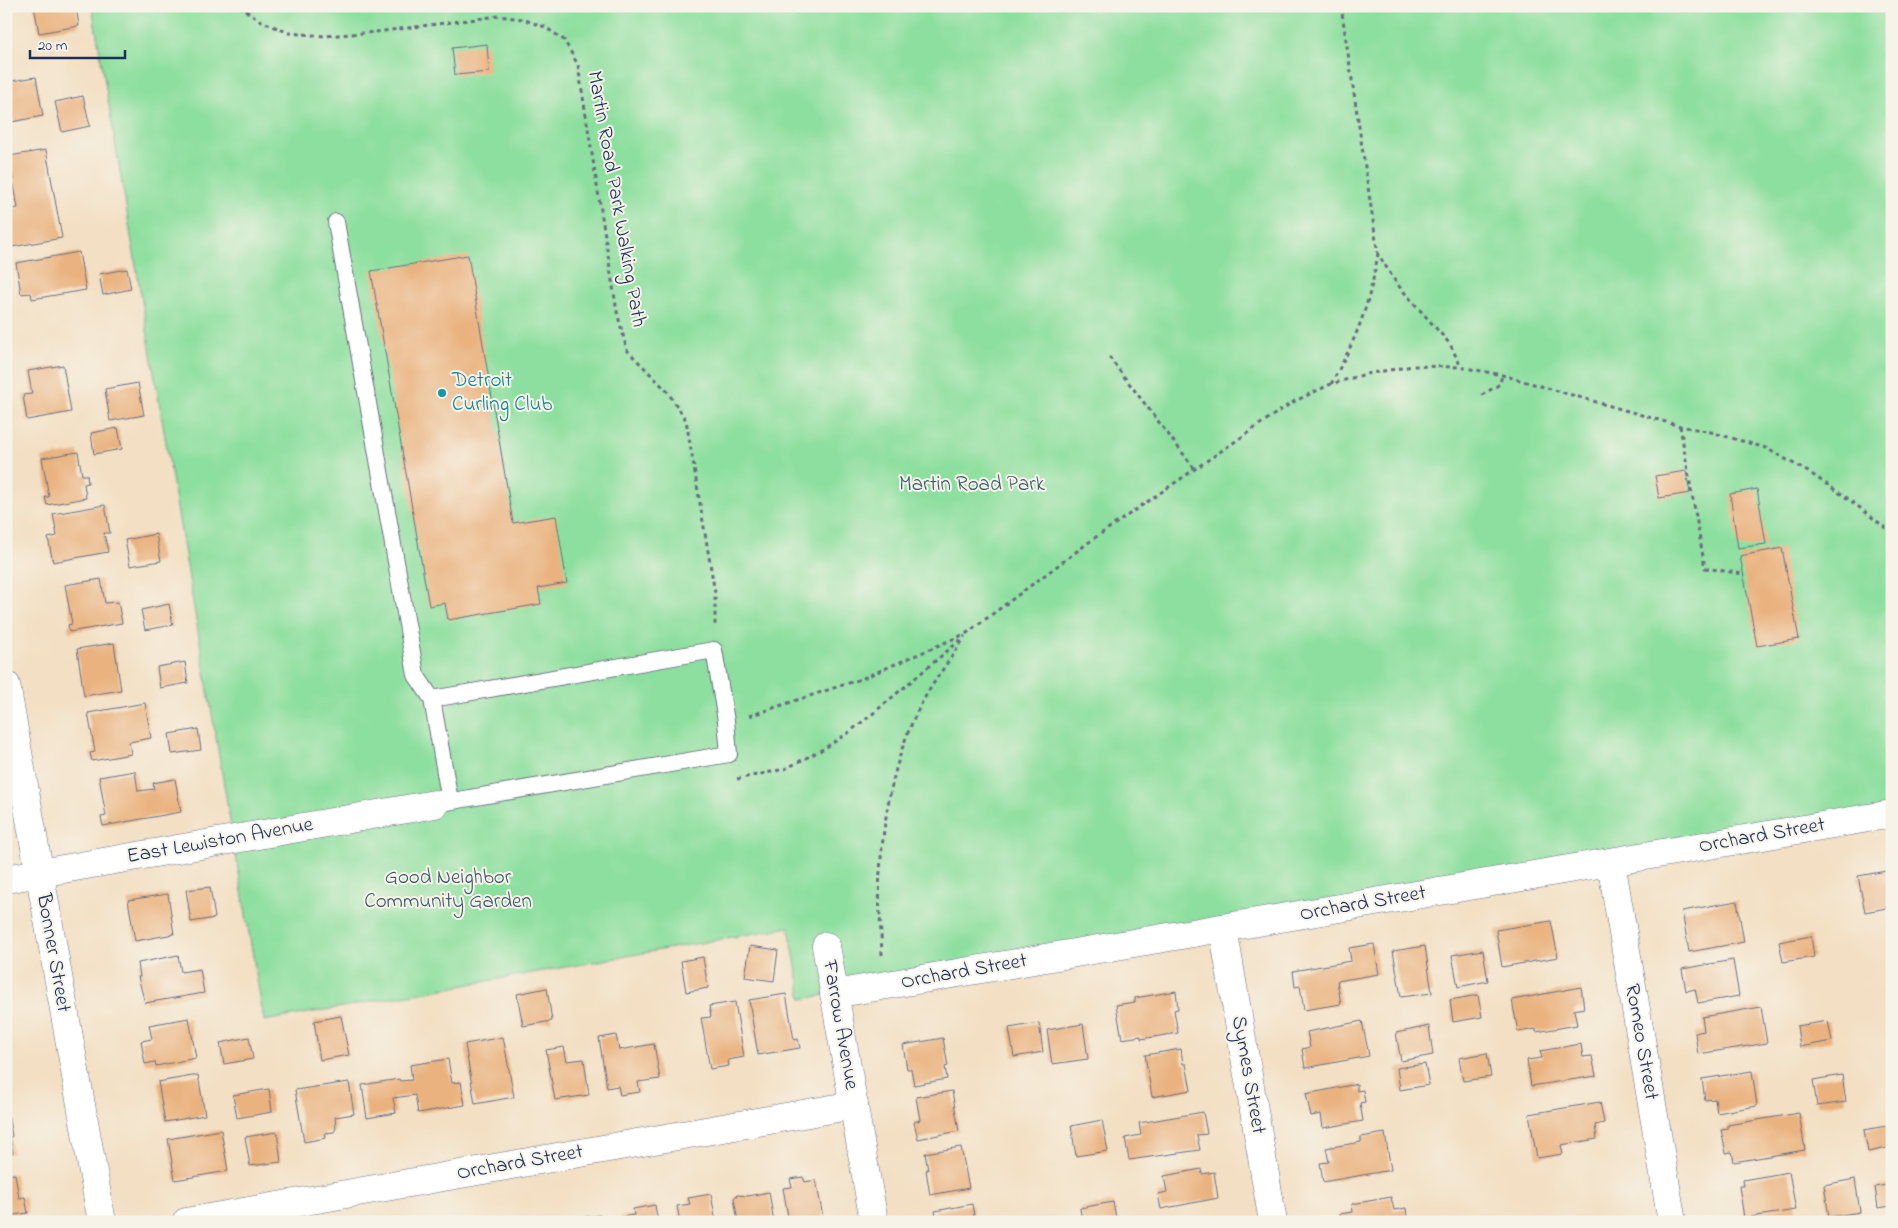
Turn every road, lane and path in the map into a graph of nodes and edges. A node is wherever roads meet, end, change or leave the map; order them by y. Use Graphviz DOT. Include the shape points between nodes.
graph roads {
  1 [pos="240,6"];
  2 [pos="1341,6"];
  3 [pos="336,222"];
  4 [pos="1378,254"];
  5 [pos="1108,357"];
  6 [pos="1461,367"];
  7 [pos="1502,375"];
  8 [pos="1330,384"];
  9 [pos="1482,395"];
  10 [pos="1680,426"];
  11 [pos="1194,468"];
  12 [pos="1892,533"];
  13 [pos="1743,574"];
  14 [pos="967,633"];
  15 [pos="714,650"];
  16 [pos="6,685"];
  17 [pos="432,699"];
  18 [pos="726,720"];
  19 [pos="442,803"];
  20 [pos="1892,814"];
  21 [pos="1611,862"];
  22 [pos="39,873"];
  23 [pos="6,879"];
  24 [pos="1222,928"];
  25 [pos="826,946"];
  26 [pos="882,957"];
  27 [pos="834,994"];
  28 [pos="854,1105"];
  29 [pos="102,1222"];
  30 [pos="186,1222"];
  31 [pos="874,1222"];
  32 [pos="1273,1222"];
  33 [pos="1672,1222"];
  1 -- 15 [label="path, Martin Road Park Walking Path" via="259,20 289,33 325,36 499,16 545,27 564,40 578,65 617,312 627,350 667,391 686,420 716,593"];
  2 -- 4 [label="path"];
  3 -- 17 [label="lane" via="416,676"];
  4 -- 6 [label="path" via="1397,284 1450,344"];
  4 -- 8 [label="path" via="1369,302 1360,327"];
  5 -- 11 [label="path"];
  6 -- 7 [label="path"];
  6 -- 8 [label="path" via="1413,366"];
  7 -- 9 [label="path" via="1500,384"];
  7 -- 10 [label="path"];
  8 -- 11 [label="path" via="1291,403"];
  10 -- 12 [label="path" via="1766,448 1850,500"];
  10 -- 13 [label="path" via="1705,568"];
  11 -- 14 [label="path"];
  14 -- 18 [label="path" via="860,679 759,714"];
  14 -- 26 [label="path" via="924,698 898,762 889,800 880,872"];
  15 -- 17 [label="lane"];
  15 -- 18 [label="lane"];
  16 -- 22 [label="street, Bonner Street"];
  17 -- 19 [label="lane"];
  18 -- 19 [label="lane" via="729,754"];
  19 -- 22 [label="street, East Lewiston Avenue"];
  20 -- 21 [label="street, Orchard Street"];
  21 -- 24 [label="street, Orchard Street"];
  21 -- 33 [label="street, Romeo Street"];
  22 -- 23 [label="street, East Lewiston Avenue"];
  22 -- 29 [label="street, Bonner Street"];
  24 -- 27 [label="street, Orchard Street"];
  24 -- 32 [label="street, Symes Street"];
  25 -- 27 [label="street, Farrow Avenue"];
  27 -- 28 [label="street, Farrow Avenue"];
  28 -- 30 [label="street, Orchard Street"];
  28 -- 31 [label="street, Farrow Avenue"];
}
